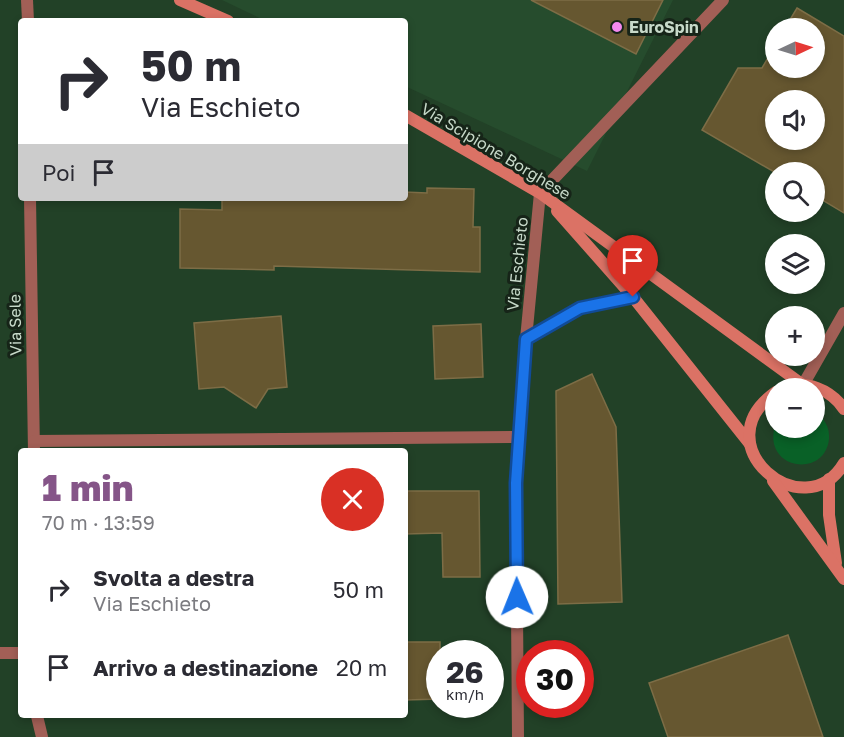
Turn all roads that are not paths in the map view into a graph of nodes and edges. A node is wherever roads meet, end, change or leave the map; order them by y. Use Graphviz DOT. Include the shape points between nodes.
graph roads {
  1 [pos="27,0"];
  2 [pos="180,0"];
  3 [pos="723,0"];
  4 [pos="28,18"];
  5 [pos="221,18"];
  6 [pos="408,117"];
  7 [pos="540,193"];
  8 [pos="30,201"];
  9 [pos="633,297"];
  10 [pos="844,313"];
  11 [pos="526,339"];
  12 [pos="793,378"];
  13 [pos="807,378"];
  14 [pos="825,393"];
  15 [pos="765,400"];
  16 [pos="843,406"];
  17 [pos="518,437"];
  18 [pos="750,444"];
  19 [pos="34,446"];
  20 [pos="844,463"];
  21 [pos="771,478"];
  22 [pos="829,479"];
  23 [pos="837,567"];
  24 [pos="844,579"];
  25 [pos="0,653"];
  26 [pos="18,653"];
  27 [pos="37,718"];
  28 [pos="42,737"];
  29 [pos="518,737"];
  1 -- 4 [label="street"];
  2 -- 5 [label="main road"];
  3 -- 7 [label="street"];
  6 -- 7 [label="main road, Via Scipione Borghese"];
  7 -- 9 [label="main road"];
  7 -- 11 [label="street, Via Eschieto"];
  7 -- 12 [label="main road, Via Scipione Borghese"];
  8 -- 19 [label="street, Via Sele"];
  9 -- 11 [label="street, Via Eschieto" via="580,308"];
  9 -- 18 [label="main road"];
  10 -- 13 [label="street"];
  11 -- 17 [label="street, Via Eschieto"];
  14 -- 16 [label="main road, Via Scipione Borghese"];
  15 -- 18 [label="main road" via="754,414"];
  17 -- 19 [label="street"];
  17 -- 29 [label="street, Via Eschieto"];
  18 -- 21 [label="main road" via="758,463"];
  20 -- 22 [label="main road"];
  21 -- 22 [label="main road" via="800,487 815,486"];
  21 -- 23 [label="main road"];
  22 -- 23 [label="main road" via="829,515"];
  23 -- 24 [label="main road"];
  25 -- 26 [label="street"];
  27 -- 28 [label="street"];
}
